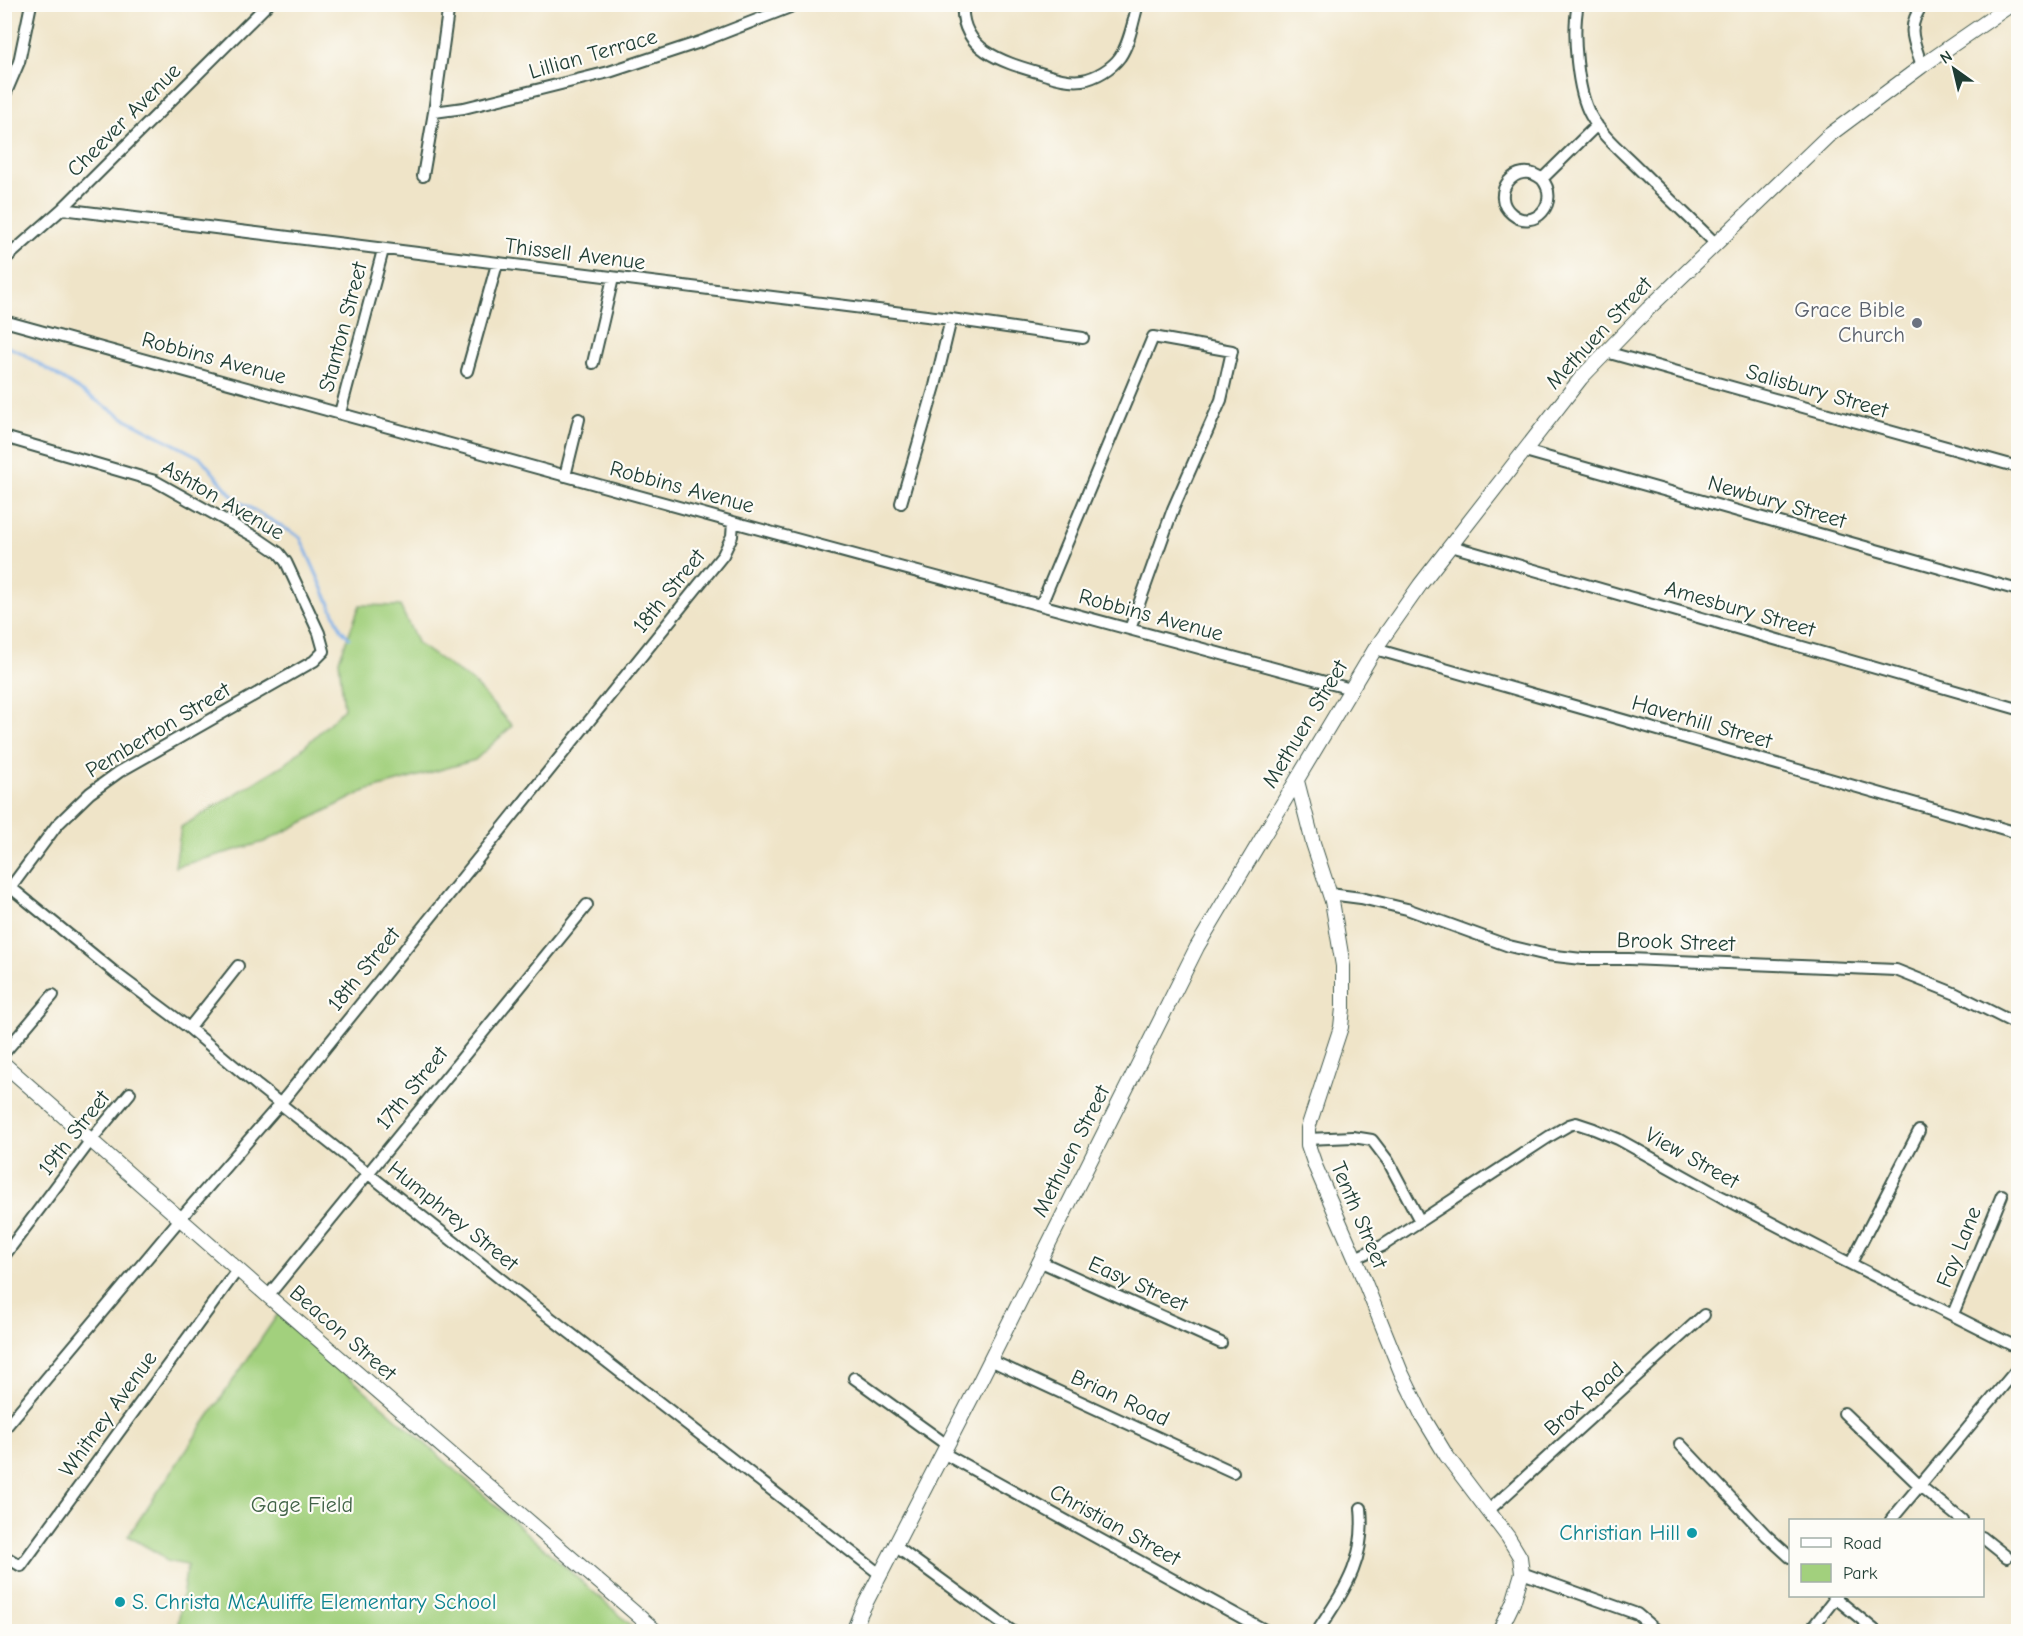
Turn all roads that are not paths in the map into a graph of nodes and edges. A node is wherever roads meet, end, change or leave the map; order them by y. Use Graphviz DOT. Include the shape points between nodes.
graph roads {
  1 [pos="31,4"];
  2 [pos="268,4"];
  3 [pos="449,4"];
  4 [pos="789,4"];
  5 [pos="963,4"];
  6 [pos="1138,4"];
  7 [pos="1578,4"];
  8 [pos="1923,4"];
  9 [pos="2012,4"];
  10 [pos="1922,66"];
  11 [pos="4,97"];
  12 [pos="434,112"];
  13 [pos="1597,125"];
  14 [pos="423,176"];
  15 [pos="1542,179"];
  16 [pos="62,209"];
  17 [pos="1716,244"];
  18 [pos="383,250"];
  19 [pos="4,260"];
  20 [pos="497,264"];
  21 [pos="613,278"];
  22 [pos="951,320"];
  23 [pos="4,321"];
  24 [pos="1083,338"];
  25 [pos="1606,352"];
  26 [pos="593,363"];
  27 [pos="467,371"];
  28 [pos="340,413"];
  29 [pos="579,419"];
  30 [pos="4,437"];
  31 [pos="1525,451"];
  32 [pos="2019,467"];
  33 [pos="565,476"];
  34 [pos="901,503"];
  35 [pos="733,522"];
  36 [pos="1450,546"];
  37 [pos="2019,590"];
  38 [pos="1041,605"];
  39 [pos="1130,629"];
  40 [pos="1375,649"];
  41 [pos="321,656"];
  42 [pos="1351,689"];
  43 [pos="2019,709"];
  44 [pos="1297,781"];
  45 [pos="2019,833"];
  46 [pos="8,885"];
  47 [pos="1330,894"];
  48 [pos="586,905"];
  49 [pos="238,966"];
  50 [pos="53,995"];
  51 [pos="2019,1025"];
  52 [pos="189,1028"];
  53 [pos="4,1053"];
  54 [pos="4,1064"];
  55 [pos="130,1093"];
  56 [pos="280,1104"];
  57 [pos="1919,1131"];
  58 [pos="1307,1139"];
  59 [pos="91,1140"];
  60 [pos="368,1173"];
  61 [pos="2002,1195"];
  62 [pos="180,1219"];
  63 [pos="1420,1221"];
  64 [pos="4,1256"];
  65 [pos="1355,1258"];
  66 [pos="1039,1261"];
  67 [pos="1851,1263"];
  68 [pos="238,1269"];
  69 [pos="268,1296"];
  70 [pos="1953,1314"];
  71 [pos="1704,1315"];
  72 [pos="1221,1343"];
  73 [pos="2019,1347"];
  74 [pos="990,1360"];
  75 [pos="2019,1368"];
  76 [pos="854,1378"];
  77 [pos="1844,1413"];
  78 [pos="4,1429"];
  79 [pos="1680,1444"];
  80 [pos="945,1449"];
  81 [pos="1233,1472"];
  82 [pos="1920,1486"];
  83 [pos="1361,1508"];
  84 [pos="1488,1511"];
  85 [pos="1893,1519"];
  86 [pos="1960,1519"];
  87 [pos="1984,1538"];
  88 [pos="895,1546"];
  89 [pos="1789,1555"];
  90 [pos="4,1556"];
  91 [pos="2007,1557"];
  92 [pos="1522,1573"];
  93 [pos="881,1575"];
  94 [pos="1834,1597"];
  95 [pos="1836,1597"];
  96 [pos="657,1632"];
  97 [pos="854,1632"];
  98 [pos="1013,1632"];
  99 [pos="1268,1632"];
  100 [pos="1317,1632"];
  101 [pos="1499,1632"];
  102 [pos="1658,1632"];
  103 [pos="1809,1632"];
  104 [pos="1877,1632"];
  1 -- 11 [label="street" via="19,62"];
  2 -- 16 [label="street, Cheever Avenue"];
  3 -- 12 [label="street"];
  4 -- 12 [label="street, Lillian Terrace" via="790,7 700,42 609,72"];
  5 -- 6 [label="street" via="964,23 982,50 1062,80 1093,77 1110,66 1127,41"];
  7 -- 13 [label="street" via="1580,84 1584,102"];
  8 -- 10 [label="street" via="1911,28"];
  9 -- 10 [label="street, Methuen Street"];
  10 -- 17 [label="street, Methuen Street" via="1828,136"];
  12 -- 14 [label="street"];
  13 -- 15 [label="street"];
  13 -- 17 [label="street"];
  15 -- 15 [label="street" via="1549,193 1543,212 1525,219 1510,213 1503,196 1511,178 1524,172"];
  16 -- 18 [label="street, Thissell Avenue"];
  16 -- 19 [label="street, Cheever Avenue"];
  17 -- 25 [label="street, Methuen Street"];
  18 -- 20 [label="street, Thissell Avenue"];
  18 -- 28 [label="street, Stanton Street"];
  20 -- 21 [label="street, Thissell Avenue"];
  20 -- 27 [label="street"];
  21 -- 22 [label="street, Thissell Avenue"];
  21 -- 26 [label="street"];
  22 -- 24 [label="street, Thissell Avenue"];
  22 -- 34 [label="street"];
  23 -- 28 [label="street, Robbins Avenue"];
  25 -- 31 [label="street, Methuen Street"];
  25 -- 32 [label="street, Salisbury Street"];
  28 -- 33 [label="street, Robbins Avenue"];
  29 -- 33 [label="street"];
  30 -- 41 [label="street, Ashton Avenue" via="155,481 264,543 286,562 319,633 324,651"];
  31 -- 36 [label="street, Methuen Street"];
  31 -- 37 [label="street, Newbury Street"];
  33 -- 35 [label="street, Robbins Avenue"];
  35 -- 38 [label="street, Robbins Avenue"];
  35 -- 56 [label="street, 18th Street" via="732,536 723,555"];
  36 -- 40 [label="street, Methuen Street"];
  36 -- 43 [label="street, Amesbury Street"];
  38 -- 39 [label="street, Robbins Avenue"];
  38 -- 39 [label="street" via="1153,337 1232,351 1221,400 1173,510"];
  39 -- 42 [label="street, Robbins Avenue"];
  40 -- 42 [label="street, Methuen Street"];
  40 -- 45 [label="street, Haverhill Street"];
  41 -- 46 [label="street, Pemberton Street" via="98,786 57,825"];
  42 -- 44 [label="street, Methuen Street"];
  44 -- 47 [label="street, Tenth Street"];
  44 -- 66 [label="street, Methuen Street" via="1197,947"];
  46 -- 52 [label="street, Humphrey Street"];
  47 -- 51 [label="street, Brook Street" via="1407,909 1547,956 1896,970"];
  47 -- 58 [label="street, Tenth Street" via="1343,966 1342,1020"];
  48 -- 60 [label="street, 17th Street"];
  49 -- 52 [label="street"];
  50 -- 53 [label="street"];
  52 -- 56 [label="street, Humphrey Street"];
  54 -- 59 [label="street, Beacon Street"];
  55 -- 59 [label="street, 19th Street"];
  56 -- 60 [label="street, Humphrey Street"];
  56 -- 62 [label="street, 18th Street"];
  57 -- 67 [label="street"];
  58 -- 63 [label="street" via="1369,1139 1388,1161"];
  58 -- 65 [label="street, Tenth Street"];
  59 -- 62 [label="street, Beacon Street"];
  59 -- 64 [label="street, 19th Street"];
  60 -- 69 [label="street, 17th Street"];
  60 -- 93 [label="street, Humphrey Street"];
  61 -- 70 [label="street, Fay Lane"];
  62 -- 68 [label="street, Beacon Street"];
  62 -- 78 [label="street, 18th Street"];
  63 -- 65 [label="street, View Street"];
  63 -- 67 [label="street, View Street" via="1576,1123 1618,1139"];
  65 -- 84 [label="street, Tenth Street" via="1423,1417"];
  66 -- 72 [label="street, Easy Street"];
  66 -- 74 [label="street, Methuen Street"];
  67 -- 70 [label="street, View Street"];
  68 -- 69 [label="street, Beacon Street"];
  68 -- 90 [label="street, Whitney Avenue" via="21,1566"];
  69 -- 96 [label="street, Beacon Street"];
  70 -- 73 [label="street, View Street"];
  71 -- 84 [label="street, Brox Road"];
  74 -- 80 [label="street, Methuen Street"];
  74 -- 81 [label="street, Brian Road"];
  75 -- 82 [label="street"];
  76 -- 80 [label="street, Christian Street"];
  77 -- 82 [label="street"];
  79 -- 89 [label="street"];
  80 -- 88 [label="street, Methuen Street"];
  80 -- 99 [label="street, Christian Street"];
  82 -- 85 [label="street"];
  82 -- 86 [label="street"];
  83 -- 100 [label="street" via="1359,1556"];
  84 -- 92 [label="street, Tenth Street" via="1516,1548"];
  87 -- 91 [label="street"];
  88 -- 93 [label="street, Methuen Street"];
  88 -- 98 [label="street"];
  92 -- 101 [label="street"];
  92 -- 102 [label="street" via="1637,1614"];
  93 -- 97 [label="street, Methuen Street"];
  94 -- 103 [label="street"];
  95 -- 104 [label="street"];
}
